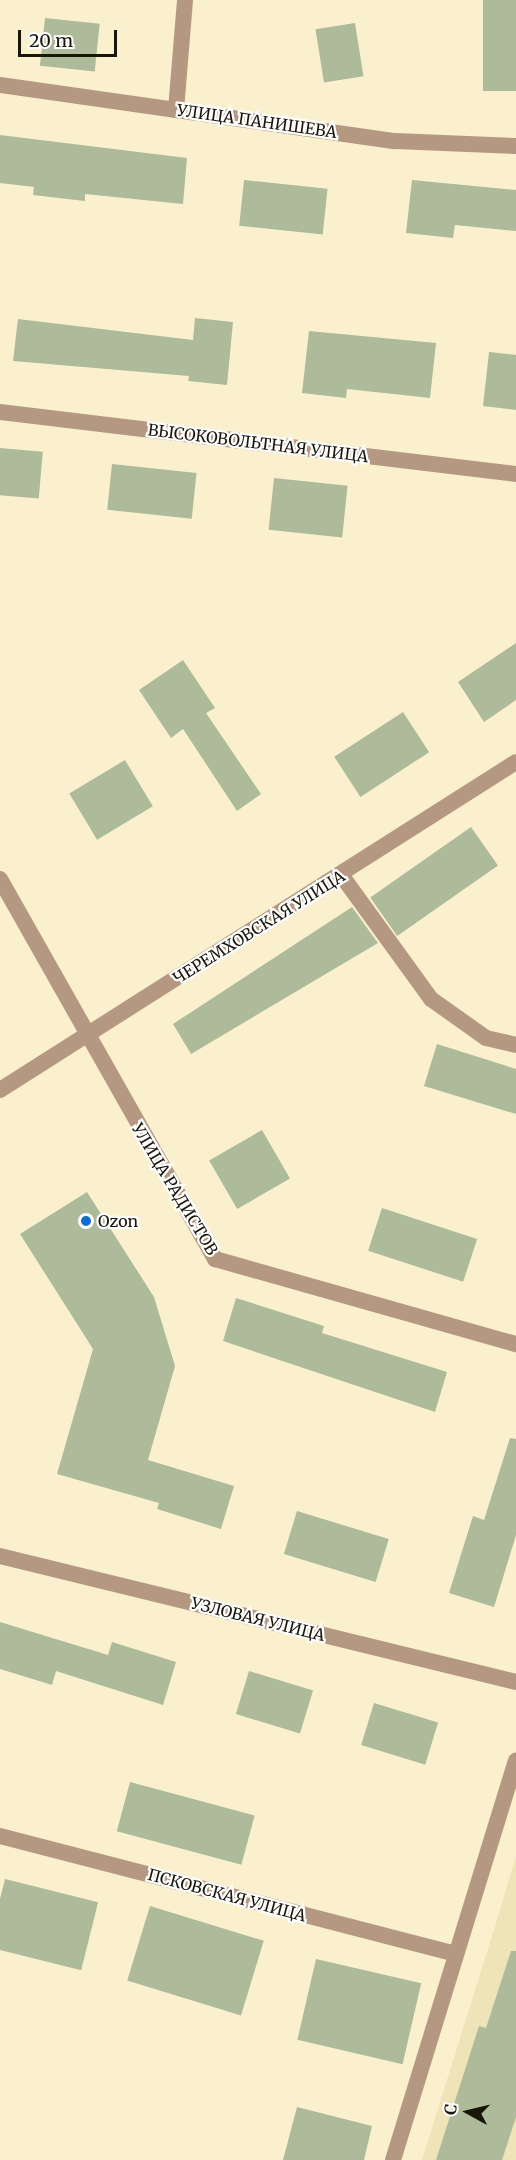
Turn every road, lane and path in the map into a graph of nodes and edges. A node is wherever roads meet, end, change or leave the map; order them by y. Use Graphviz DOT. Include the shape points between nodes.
graph roads {
  1 [pos="185,0"];
  2 [pos="0,85"];
  3 [pos="176,110"];
  4 [pos="516,146"];
  5 [pos="0,412"];
  6 [pos="516,474"];
  7 [pos="516,762"];
  8 [pos="342,876"];
  9 [pos="0,879"];
  10 [pos="85,1035"];
  11 [pos="516,1045"];
  12 [pos="0,1090"];
  13 [pos="516,1344"];
  14 [pos="0,1556"];
  15 [pos="516,1682"];
  16 [pos="516,1760"];
  17 [pos="0,1836"];
  18 [pos="455,1954"];
  19 [pos="393,2160"];
  1 -- 3 [label="street"];
  2 -- 3 [label="street, УЛИЦА ПАНИШЕВА"];
  3 -- 4 [label="street, УЛИЦА ПАНИШЕВА" via="395,141"];
  5 -- 6 [label="street, ВЫСОКОВОЛЬТНАЯ УЛИЦА"];
  7 -- 8 [label="street, ЧЕРЕМХОВСКАЯ УЛИЦА"];
  8 -- 10 [label="street, ЧЕРЕМХОВСКАЯ УЛИЦА"];
  8 -- 11 [label="street" via="431,999 486,1038"];
  9 -- 10 [label="street, УЛИЦА РАДИСТОВ"];
  10 -- 12 [label="street, ЧЕРЕМХОВСКАЯ УЛИЦА"];
  10 -- 13 [label="street, УЛИЦА РАДИСТОВ" via="215,1259"];
  14 -- 15 [label="street, УЗЛОВАЯ УЛИЦА"];
  16 -- 18 [label="street"];
  17 -- 18 [label="street, ПСКОВСКАЯ УЛИЦА"];
  18 -- 19 [label="street"];
}
